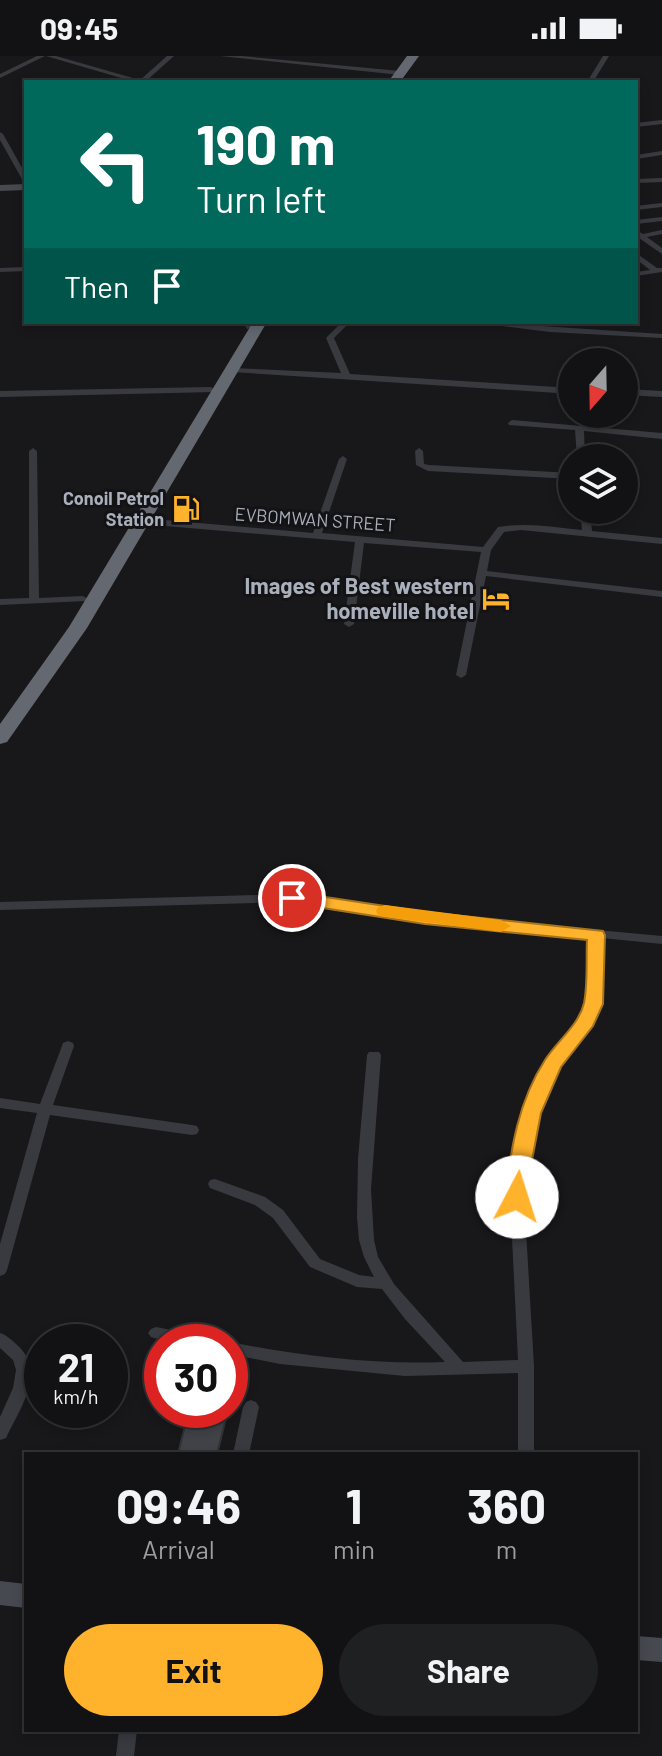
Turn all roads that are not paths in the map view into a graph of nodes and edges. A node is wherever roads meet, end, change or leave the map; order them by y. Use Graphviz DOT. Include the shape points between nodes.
graph roads {
  1 [pos="42,56"];
  2 [pos="49,56"];
  3 [pos="171,56"];
  4 [pos="223,56"];
  5 [pos="303,56"];
  6 [pos="413,56"];
  7 [pos="422,56"];
  8 [pos="606,56"];
  9 [pos="297,63"];
  10 [pos="0,76"];
  11 [pos="135,80"];
  12 [pos="144,80"];
  13 [pos="400,80"];
  14 [pos="591,80"];
  15 [pos="662,122"];
  16 [pos="638,125"];
  17 [pos="0,134"];
  18 [pos="662,153"];
  19 [pos="638,157"];
  20 [pos="24,180"];
  21 [pos="662,180"];
  22 [pos="638,181"];
  23 [pos="24,184"];
  24 [pos="0,188"];
  25 [pos="662,205"];
  26 [pos="638,208"];
  27 [pos="662,219"];
  28 [pos="638,222"];
  29 [pos="662,232"];
  30 [pos="638,234"];
  31 [pos="662,252"];
  32 [pos="638,256"];
  33 [pos="24,269"];
  34 [pos="0,270"];
  35 [pos="659,270"];
  36 [pos="638,274"];
  37 [pos="251,324"];
  38 [pos="252,324"];
  39 [pos="344,324"];
  40 [pos="503,324"];
  41 [pos="662,336"];
  42 [pos="232,370"];
  43 [pos="346,375"];
  44 [pos="211,390"];
  45 [pos="558,390"];
  46 [pos="638,393"];
  47 [pos="0,394"];
  48 [pos="662,394"];
  49 [pos="512,423"];
  50 [pos="558,426"];
  51 [pos="579,428"];
  52 [pos="662,436"];
  53 [pos="580,444"];
  54 [pos="33,451"];
  55 [pos="419,451"];
  56 [pos="343,459"];
  57 [pos="558,475"];
  58 [pos="142,521"];
  59 [pos="586,524"];
  60 [pos="587,533"];
  61 [pos="317,535"];
  62 [pos="360,538"];
  63 [pos="662,541"];
  64 [pos="486,550"];
  65 [pos="481,573"];
  66 [pos="662,594"];
  67 [pos="83,599"];
  68 [pos="34,601"];
  69 [pos="0,602"];
  70 [pos="349,624"];
  71 [pos="461,675"];
  72 [pos="0,717"];
  73 [pos="0,738"];
  74 [pos="0,906"];
  75 [pos="596,935"];
  76 [pos="662,940"];
  77 [pos="68,1046"];
  78 [pos="374,1055"];
  79 [pos="0,1103"];
  80 [pos="44,1111"];
  81 [pos="192,1130"];
  82 [pos="215,1184"];
  83 [pos="0,1270"];
  84 [pos="387,1284"];
  85 [pos="0,1339"];
  86 [pos="248,1352"];
  87 [pos="526,1366"];
  88 [pos="458,1367"];
  89 [pos="251,1407"];
  90 [pos="0,1433"];
  91 [pos="241,1452"];
  92 [pos="526,1452"];
  93 [pos="0,1593"];
  94 [pos="24,1596"];
  95 [pos="638,1648"];
  96 [pos="662,1650"];
  97 [pos="128,1732"];
  98 [pos="125,1756"];
  1 -- 10 [label="street"];
  2 -- 11 [label="street"];
  3 -- 12 [label="street"];
  4 -- 9 [label="street"];
  5 -- 9 [label="street"];
  6 -- 13 [label="highway"];
  7 -- 13 [label="highway"];
  8 -- 14 [label="street"];
  9 -- 13 [label="street"];
  15 -- 16 [label="street"];
  17 -- 20 [label="street"];
  18 -- 19 [label="street"];
  21 -- 22 [label="street"];
  23 -- 24 [label="street"];
  25 -- 26 [label="street"];
  27 -- 28 [label="street"];
  29 -- 30 [label="street"];
  30 -- 31 [label="street"];
  32 -- 35 [label="street"];
  33 -- 34 [label="street"];
  35 -- 36 [label="street"];
  37 -- 44 [label="highway"];
  38 -- 42 [label="highway"];
  39 -- 43 [label="street" via="330,338"];
  40 -- 41 [label="street"];
  42 -- 43 [label="street"];
  42 -- 58 [label="highway"];
  43 -- 45 [label="street"];
  44 -- 47 [label="street"];
  44 -- 67 [label="highway"];
  46 -- 48 [label="street"];
  49 -- 50 [label="street"];
  51 -- 52 [label="street"];
  51 -- 53 [label="street"];
  54 -- 68 [label="street"];
  55 -- 57 [label="street" via="420,465 428,468"];
  56 -- 61 [label="street"];
  58 -- 61 [label="street, EVBOMWAN STREET"];
  58 -- 73 [label="highway" via="56,664"];
  59 -- 60 [label="street"];
  60 -- 63 [label="street"];
  60 -- 64 [label="street" via="501,529"];
  61 -- 62 [label="street, EVBOMWAN STREET"];
  62 -- 64 [label="street, EVBOMWAN STREET"];
  62 -- 70 [label="street"];
  64 -- 65 [label="street"];
  65 -- 66 [label="street"];
  65 -- 71 [label="street"];
  67 -- 68 [label="street"];
  67 -- 72 [label="highway"];
  68 -- 69 [label="street"];
  74 -- 75 [label="street" via="292,898"];
  75 -- 76 [label="street"];
  75 -- 87 [label="street" via="593,1004 549,1072 520,1157 517,1197"];
  77 -- 80 [label="street"];
  78 -- 84 [label="street" via="363,1219 369,1255"];
  79 -- 80 [label="street"];
  80 -- 81 [label="street"];
  80 -- 83 [label="street"];
  82 -- 84 [label="street" via="278,1214 315,1263 357,1281"];
  84 -- 88 [label="street"];
  85 -- 90 [label="street" via="22,1359 24,1369"];
  86 -- 88 [label="street" via="405,1370"];
  87 -- 88 [label="street"];
  87 -- 92 [label="street"];
  89 -- 91 [label="street"];
  93 -- 94 [label="street"];
  95 -- 96 [label="street"];
  97 -- 98 [label="street"];
}
